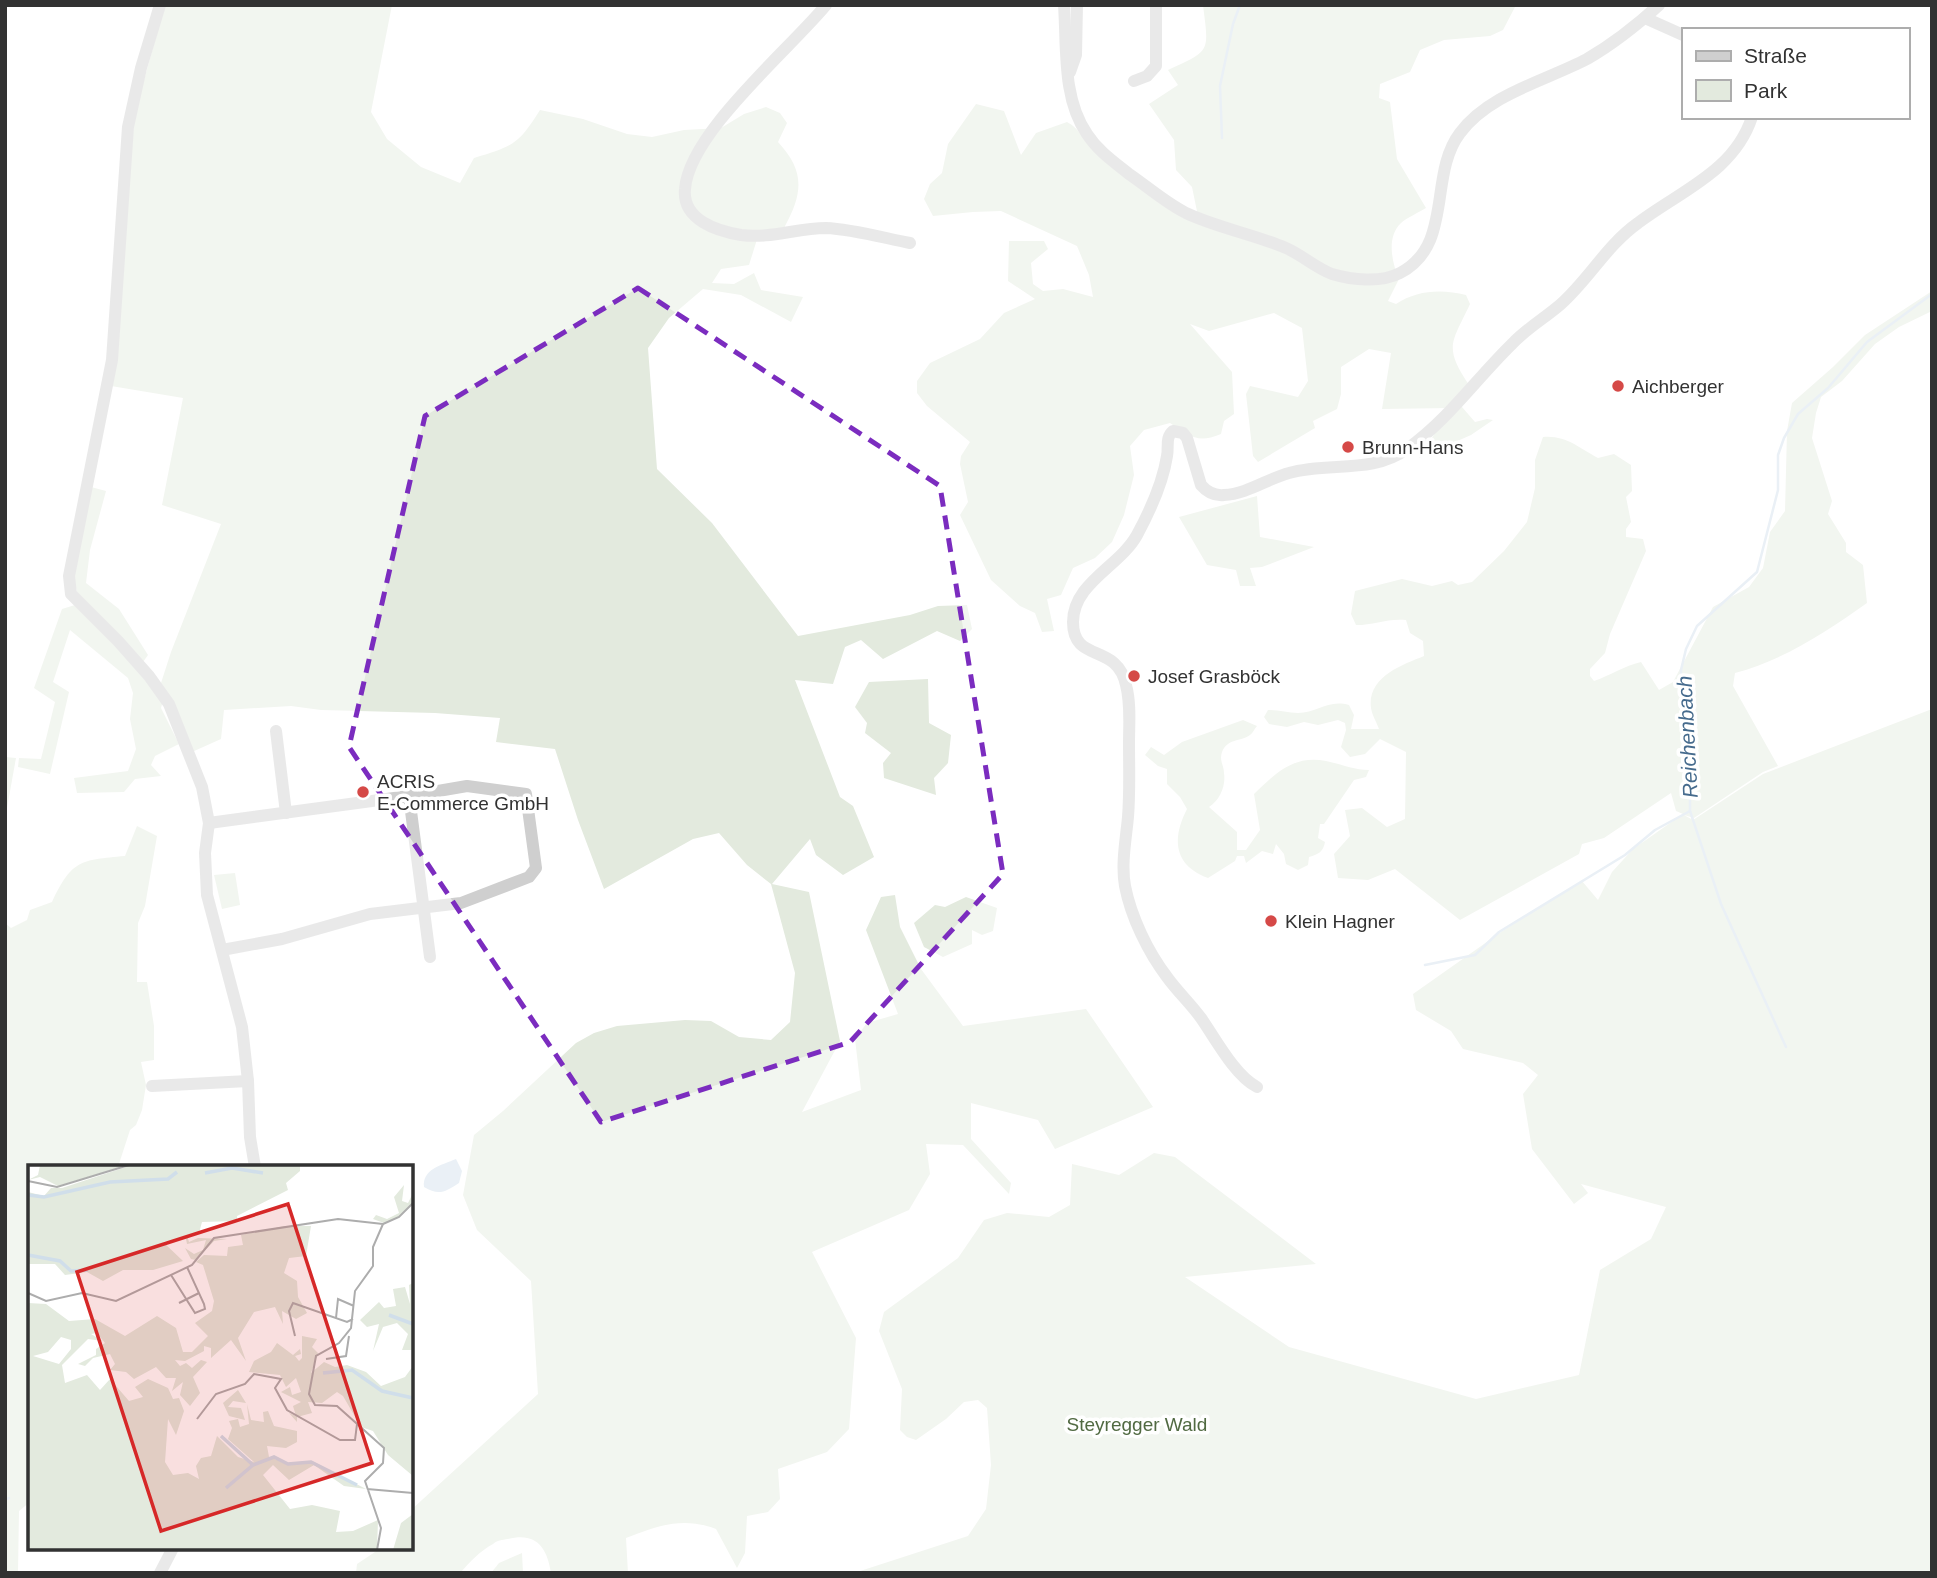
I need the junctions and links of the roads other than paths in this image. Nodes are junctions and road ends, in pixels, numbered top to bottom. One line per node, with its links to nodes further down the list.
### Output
1 (160, 5): 16 (street)
2 (826, 5): 12 (street)
3 (1065, 5): 9 (street)
4 (1077, 5): 9 (street)
5 (1156, 5): 10 (street)
6 (1659, 5): 7 (street)
7 (1645, 18): 8 (street); 9 (street)
8 (1682, 35)
9 (1068, 75)
10 (1134, 81)
11 (1751, 119): 22 (street)
12 (910, 243)
13 (276, 731): 15 (street)
14 (409, 796): 15 (street); 17 (street); 17 (street)
15 (286, 813): 16 (street)
16 (209, 823): 18 (street)
17 (424, 908): 18 (street); 19 (street)
18 (222, 950): 20 (street)
19 (430, 957)
20 (248, 1081): 21 (street); 23 (street)
21 (152, 1086)
22 (1257, 1087)
23 (255, 1165)
24 (172, 1550): 25 (street)
25 (160, 1573)

